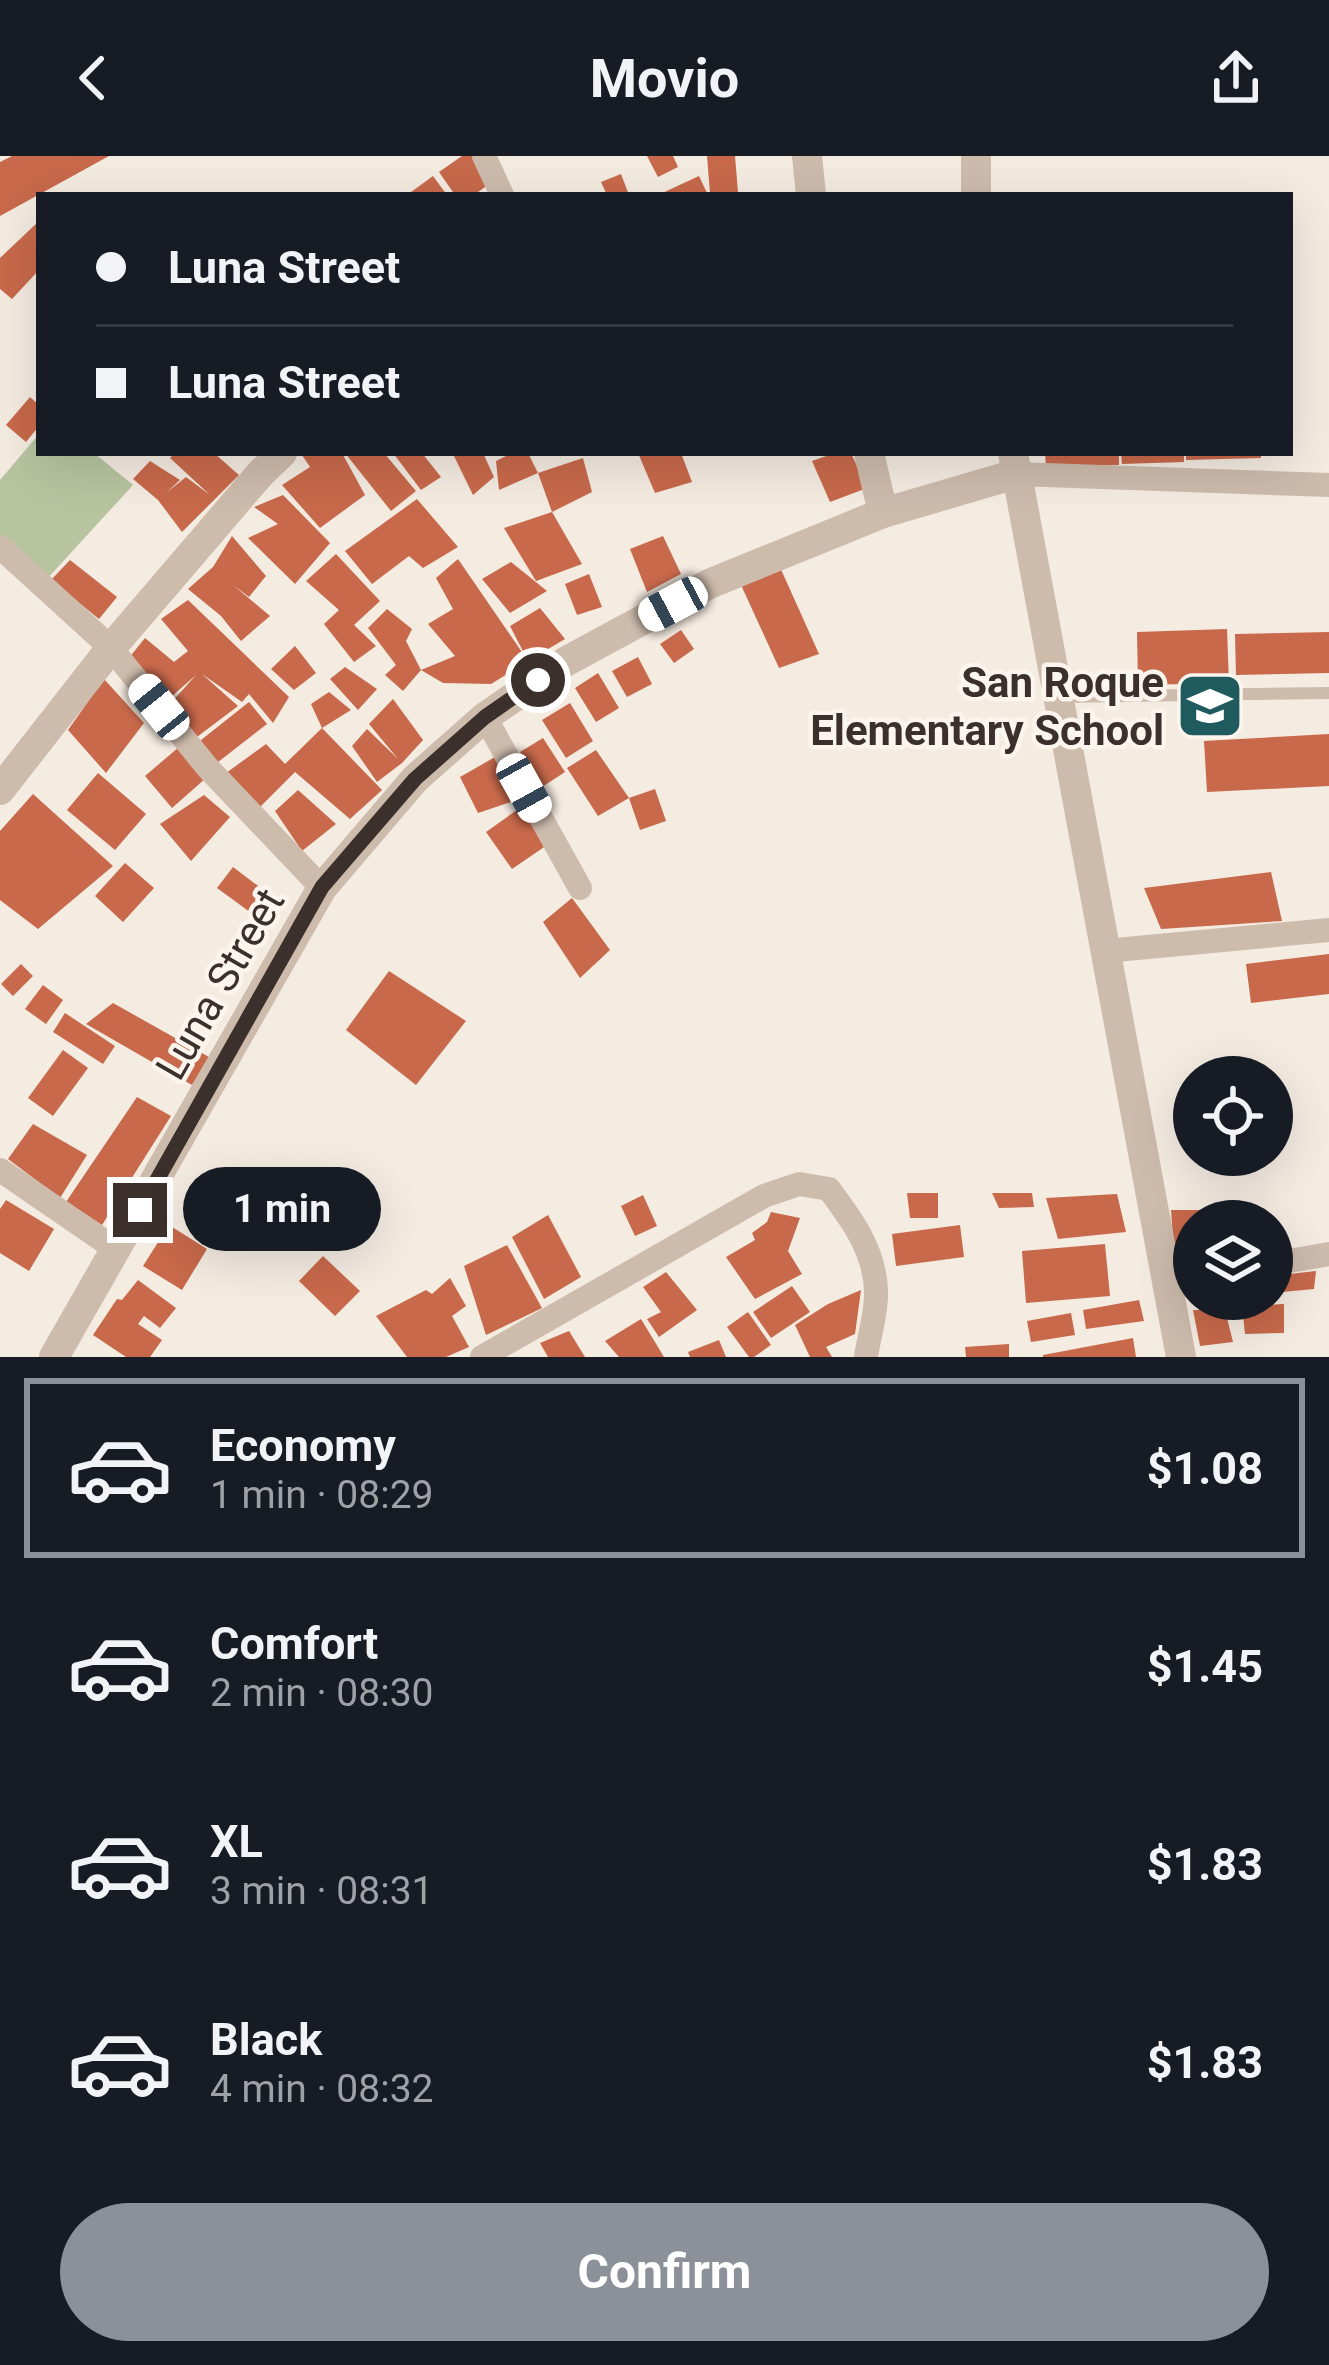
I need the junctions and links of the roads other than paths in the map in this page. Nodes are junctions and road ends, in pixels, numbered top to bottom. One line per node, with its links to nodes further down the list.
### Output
1 (484, 156): 4 (street)
2 (807, 156): 5 (street)
3 (976, 156): 6 (street)
4 (501, 192)
5 (811, 192)
6 (976, 192)
7 (279, 456): 13 (street)
8 (870, 456): 11 (street)
9 (1014, 464): 10 (street, Luna Street); 11 (street, Luna Street); 15 (street)
10 (1329, 485)
11 (883, 513): 16 (street, Luna Street)
12 (0, 547): 13 (street)
13 (111, 649): 17 (street); 18 (street)
14 (1329, 693): 15 (lane)
15 (1058, 697): 21 (street)
16 (485, 717): 18 (street, Luna Street); 19 (street)
17 (0, 790)
18 (322, 887): 24 (street, Luna Street)
19 (580, 887)
20 (1329, 930): 21 (street)
21 (1105, 951): 23 (street)
22 (0, 1170): 24 (street)
23 (1173, 1248)
24 (117, 1250): 29 (street, Luna Street)
25 (1329, 1254): 26 (street)
26 (1293, 1260)
27 (1181, 1320): 31 (street)
28 (861, 1353): 30 (street)
29 (54, 1357)
30 (482, 1357)
31 (1181, 1357)

